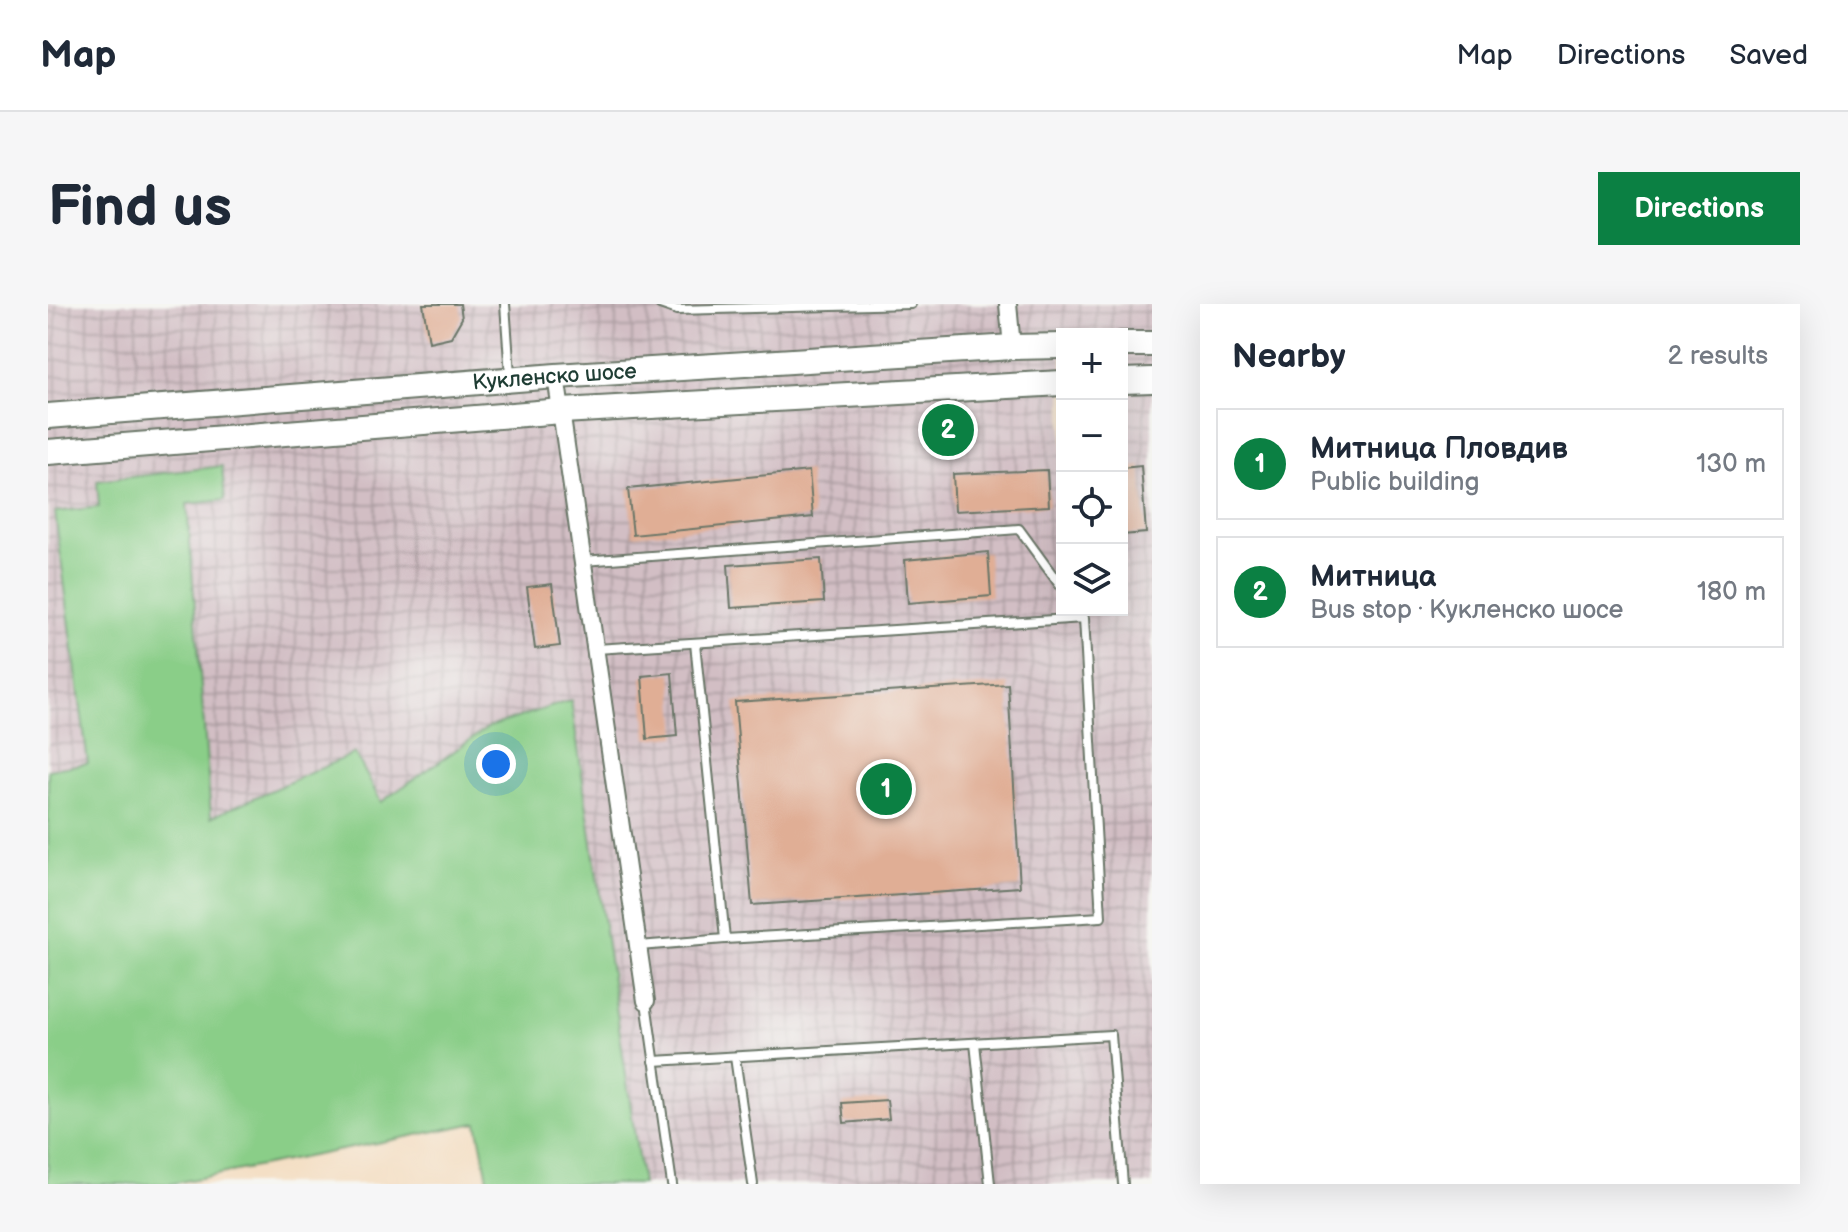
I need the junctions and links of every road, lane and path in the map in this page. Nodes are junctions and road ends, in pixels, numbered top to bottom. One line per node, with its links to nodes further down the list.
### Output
1 (505, 304): 10 (lane)
2 (660, 304): 3 (lane)
3 (911, 304)
4 (1008, 304): 8 (street)
5 (1128, 344): 6 (main road)
6 (1152, 344)
7 (1056, 346): 8 (main road, Кукленско шосе)
8 (1012, 347): 9 (main road, Кукленско шосе)
9 (556, 376): 10 (main road, Кукленско шосе); 14 (street)
10 (510, 380): 15 (main road, Кукленско шосе)
11 (1152, 380): 12 (main road)
12 (1128, 381)
13 (1056, 383): 14 (main road, Кукленско шосе)
14 (562, 411): 16 (main road, Кукленско шосе); 17 (street)
15 (48, 416)
16 (48, 452)
17 (583, 561): 18 (lane); 21 (street)
18 (1056, 580)
19 (1084, 618): 20 (lane); 22 (lane)
20 (695, 643): 21 (lane); 22 (lane)
21 (596, 649): 23 (street)
22 (725, 939): 23 (lane)
23 (638, 946): 24 (street)
24 (646, 1001): 27 (lane)
25 (975, 1043): 26 (lane); 30 (lane); 31 (lane)
26 (735, 1057): 27 (lane); 29 (lane)
27 (654, 1061): 28 (lane)
28 (672, 1184)
29 (753, 1184)
30 (990, 1184)
31 (1123, 1184)

